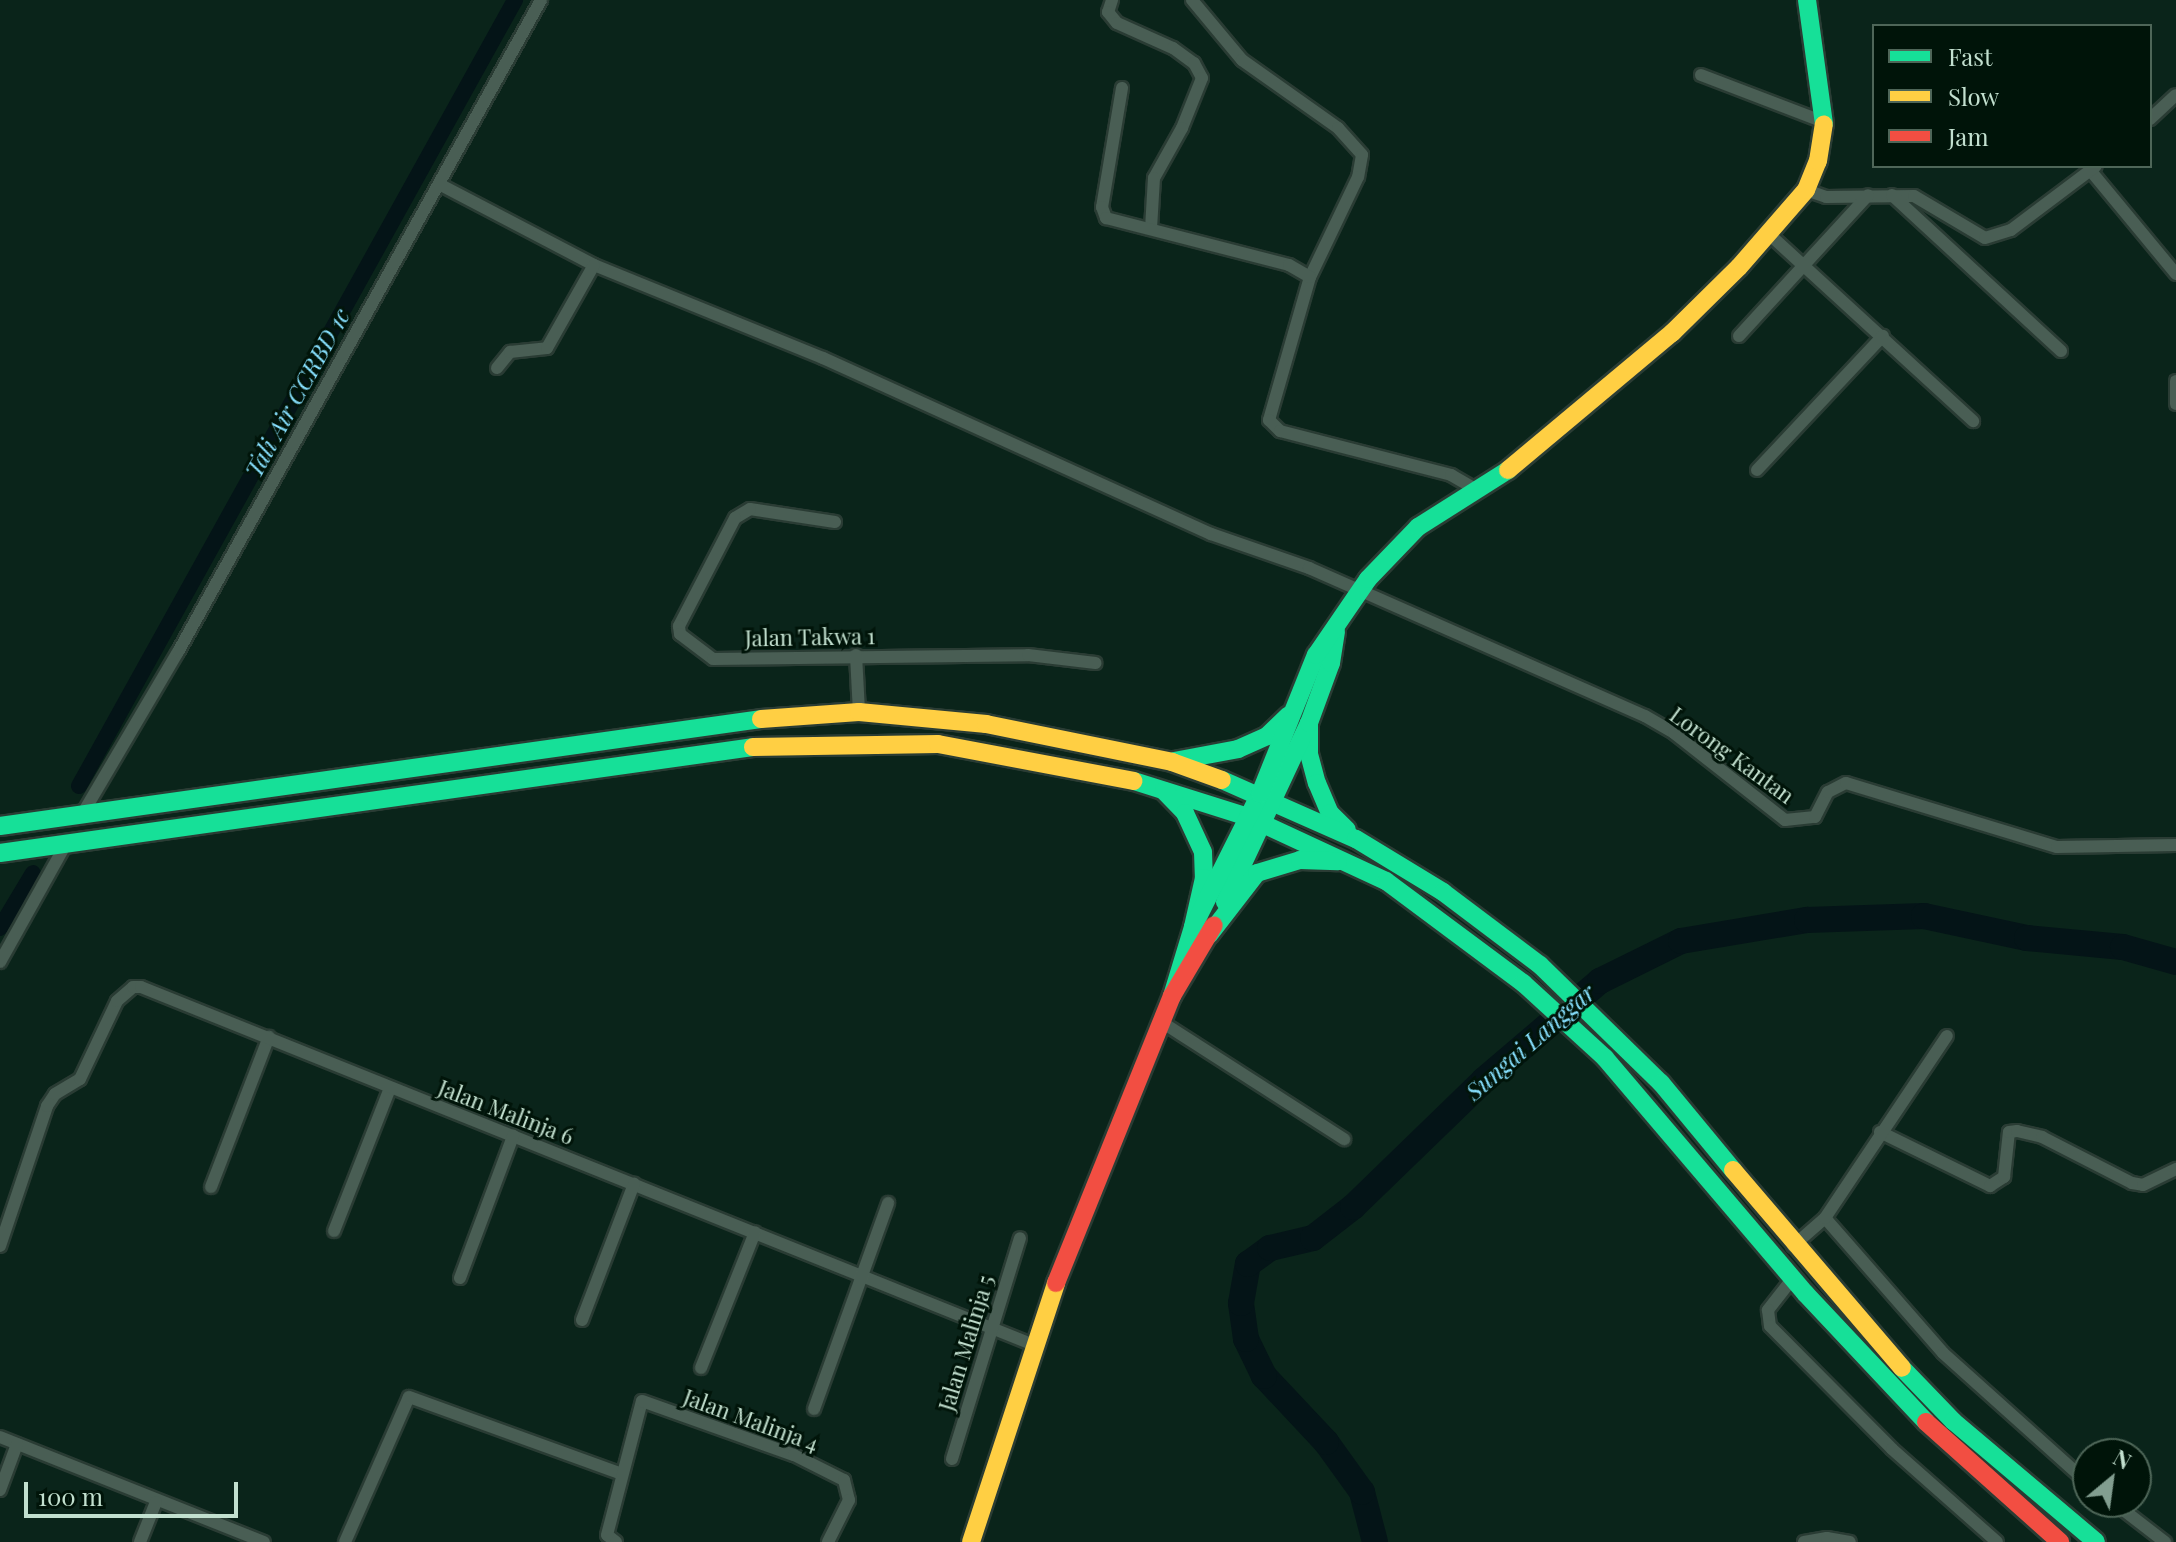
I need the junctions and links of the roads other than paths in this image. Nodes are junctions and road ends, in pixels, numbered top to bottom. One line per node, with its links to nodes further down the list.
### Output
1 (541, 0): 11 (street)
2 (1112, 0): 15 (street)
3 (1192, 0): 20 (street)
4 (1807, 0): 9 (main road)
5 (1701, 75): 9 (street)
6 (1122, 88): 15 (street)
7 (2176, 95): 8 (street)
8 (2152, 117)
9 (1824, 122): 12 (main road)
10 (2093, 168): 14 (street); 19 (street)
11 (439, 184): 18 (street); 41 (street)
12 (1806, 190): 13 (street); 16 (main road)
13 (1868, 195): 14 (street); 17 (street)
14 (1892, 195): 23 (street)
15 (1151, 229): 20 (street)
16 (1769, 234): 17 (street); 29 (main road)
17 (1806, 263): 21 (street); 22 (street)
18 (594, 265): 24 (street); 31 (street)
19 (2176, 274)
20 (1310, 277): 29 (street)
21 (1739, 336)
22 (1883, 336): 27 (street); 28 (street)
23 (2061, 351)
24 (497, 368)
25 (2176, 381): 26 (street)
26 (2176, 404)
27 (1973, 421)
28 (1757, 470)
29 (1479, 491): 31 (main road)
30 (835, 522): 33 (street, Jalan Takwa 1)
31 (1360, 591): 32 (main road); 46 (street, Lorong Kantan)
32 (1336, 624): 36 (main road); 37 (main road)
33 (856, 655): 34 (street, Jalan Takwa 1); 35 (street)
34 (1096, 663)
35 (859, 712): 38 (main road); 41 (main road)
36 (1289, 715): 38 (main road); 40 (main road)
37 (1309, 723): 40 (main road); 44 (main road)
38 (1172, 762): 40 (main road)
39 (1159, 786): 42 (main road); 45 (main road); 49 (main road)
40 (1267, 798): 42 (main road); 44 (main road)
41 (82, 815): 43 (main road)
42 (1256, 820): 48 (main road); 49 (main road)
43 (0, 826)
44 (1356, 839): 67 (main road)
45 (66, 844): 47 (main road); 50 (street)
46 (2176, 845)
47 (0, 853)
48 (1348, 861): 49 (main road); 70 (main road)
49 (1201, 931): 51 (main road)
50 (0, 962)
51 (1160, 1021): 57 (street); 73 (main road)
52 (1947, 1036): 55 (street)
53 (269, 1037): 54 (street, Jalan Malinja 6); 60 (street); 66 (street, Jalan Malinja 6)
54 (390, 1088): 56 (street, Jalan Malinja 6); 63 (street)
55 (1880, 1132): 58 (street); 62 (street)
56 (513, 1136): 59 (street, Jalan Malinja 6); 69 (street)
57 (1344, 1139)
58 (2176, 1169)
59 (634, 1184): 64 (street, Jalan Malinja 6); 71 (street)
60 (211, 1187)
61 (888, 1203): 68 (street)
62 (1825, 1218): 67 (street); 79 (street)
63 (334, 1231)
64 (755, 1232): 68 (street, Jalan Malinja 6); 74 (street)
65 (1020, 1238): 72 (street, Jalan Malinja 5)
66 (0, 1246)
67 (1793, 1246): 94 (main road)
68 (865, 1275): 72 (street, Jalan Malinja 6); 75 (street)
69 (460, 1278)
70 (1793, 1278): 92 (street); 93 (main road)
71 (582, 1320)
72 (992, 1329): 73 (street, Jalan Malinja 6); 78 (street, Jalan Malinja 5)
73 (1034, 1345): 89 (main road)
74 (701, 1368)
75 (814, 1409)
76 (0, 1437): 77 (street)
77 (17, 1444): 81 (street); 82 (street)
78 (952, 1459)
79 (2072, 1469)
80 (622, 1474): 84 (street); 87 (street); 88 (street, Jalan Malinja 4)
81 (0, 1490)
82 (156, 1502): 85 (street); 86 (street)
83 (2134, 1518): 95 (street)
84 (611, 1538)
85 (140, 1542)
86 (264, 1542)
87 (345, 1542)
88 (828, 1542)
89 (971, 1542)
90 (1804, 1542): 91 (street)
91 (1850, 1542)
92 (1997, 1542)
93 (2060, 1542)
94 (2096, 1542)
95 (2165, 1542)

